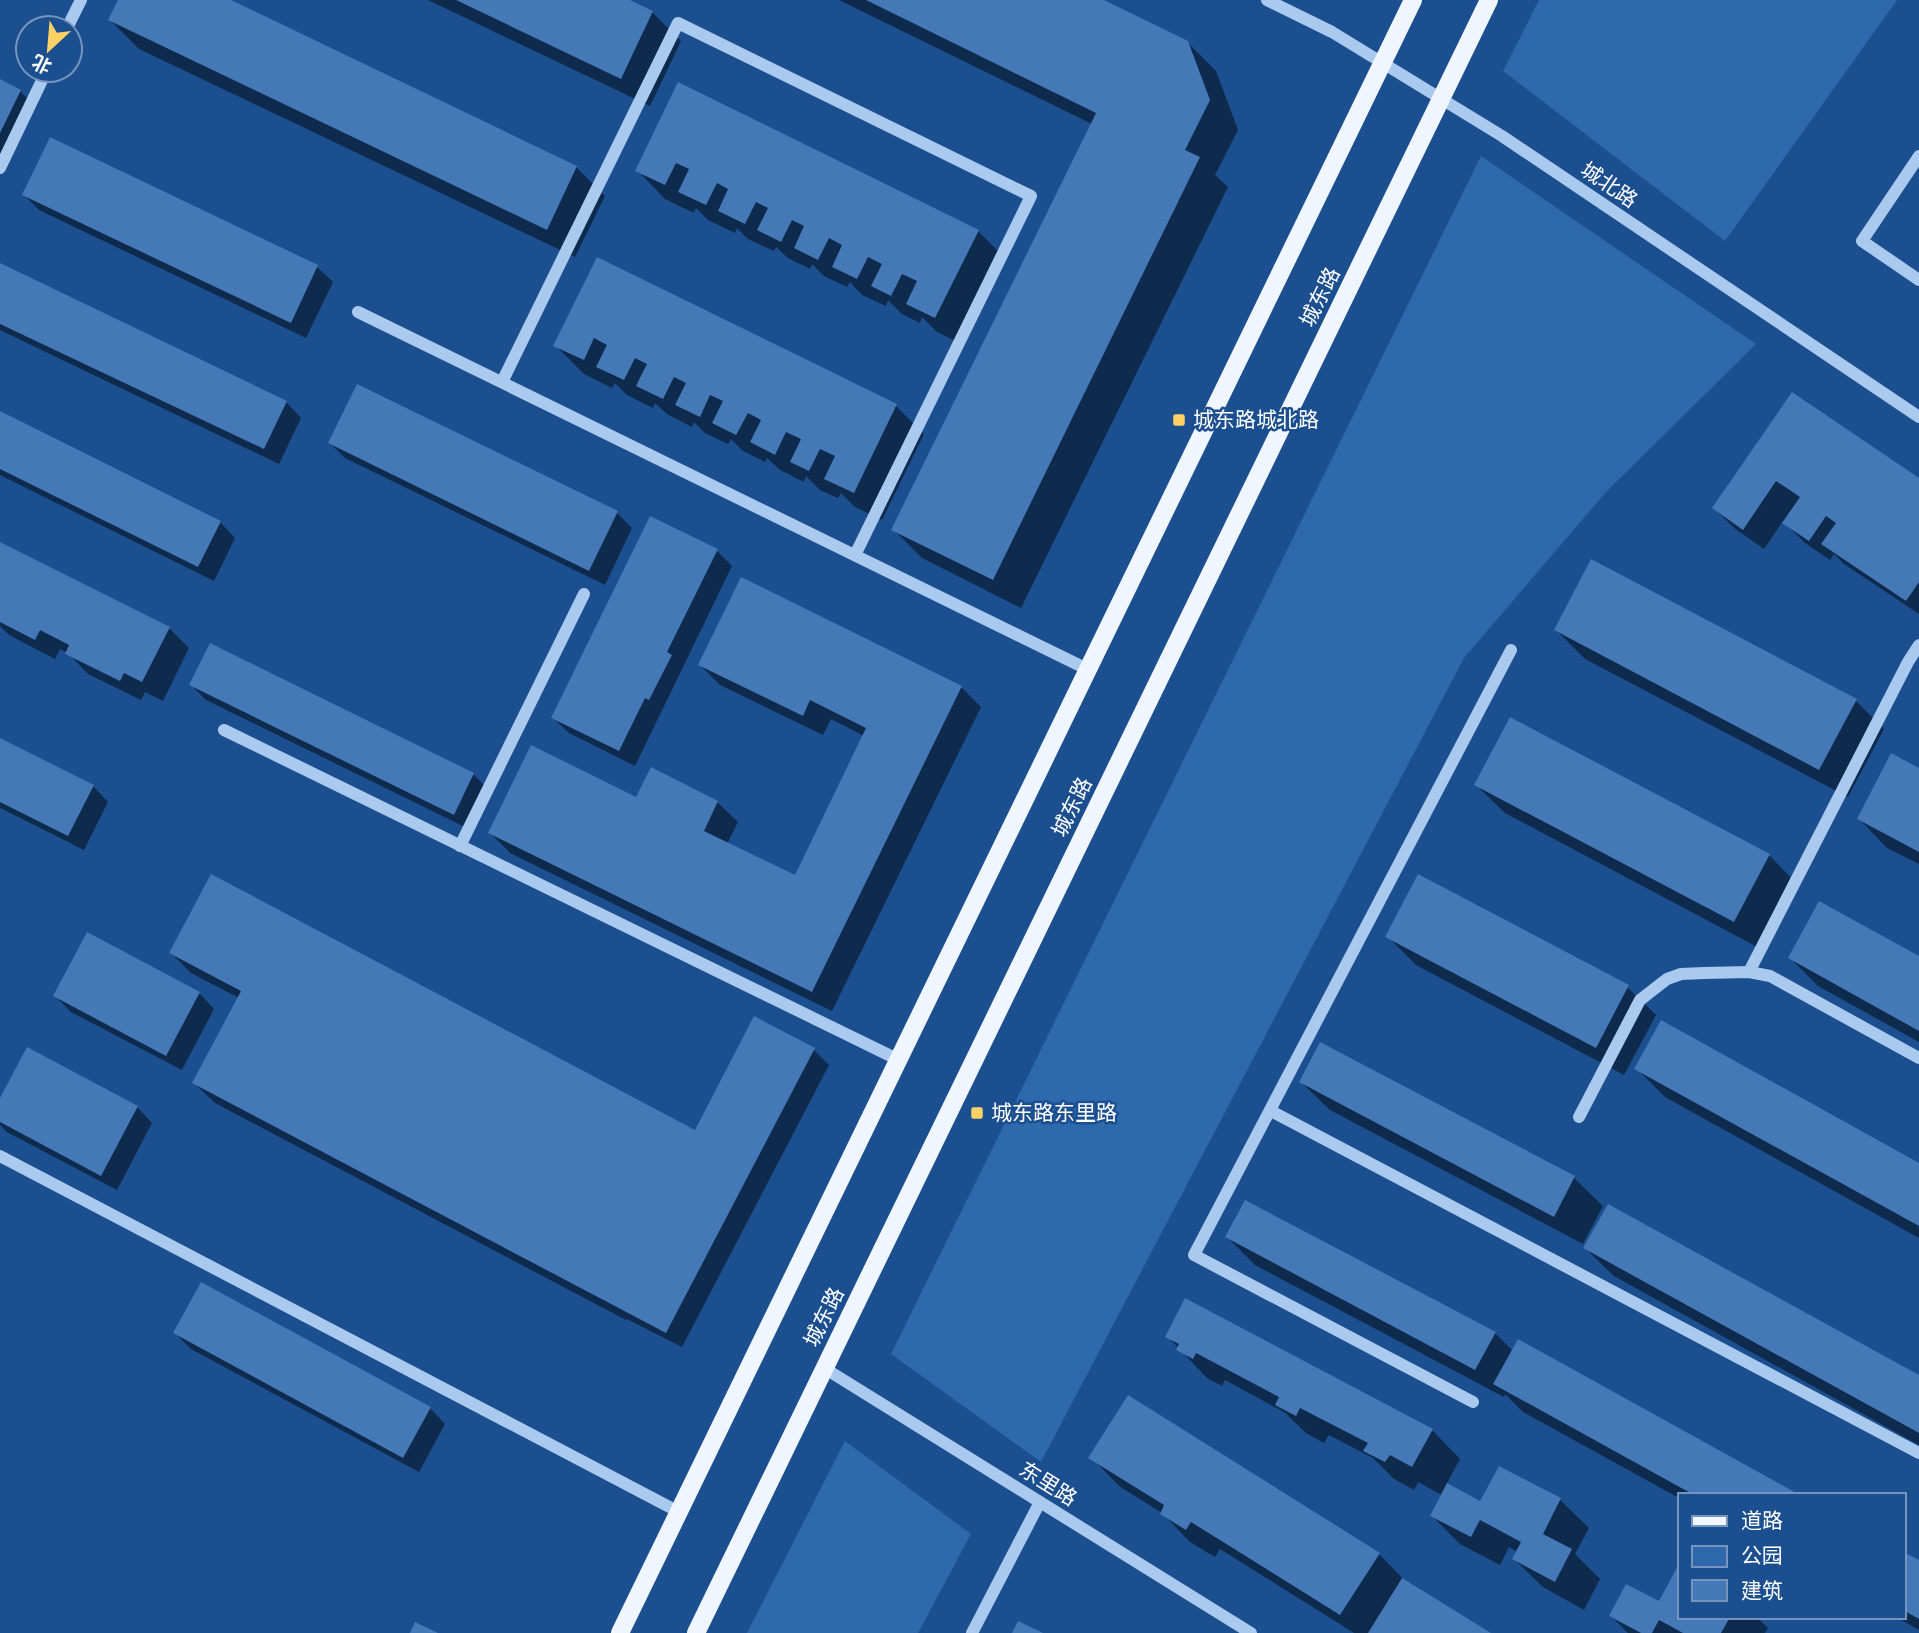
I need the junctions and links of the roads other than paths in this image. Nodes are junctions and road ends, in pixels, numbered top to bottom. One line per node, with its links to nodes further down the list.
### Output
1 (1267, 0): 4 (street, 城北路)
2 (1413, 0): 4 (main road)
3 (1489, 0): 6 (main road, 城东路)
4 (1383, 63): 6 (street, 城北路); 17 (main road)
5 (40, 84): 8 (street)
6 (1441, 99): 12 (street, 城北路); 26 (main road, 城东路)
7 (1919, 156): 9 (street)
8 (0, 168)
9 (1919, 280)
10 (358, 312): 11 (street)
11 (502, 382): 13 (street); 13 (street)
12 (1919, 417)
13 (855, 555): 17 (street)
14 (584, 594): 19 (street)
15 (1919, 645): 20 (street)
16 (1511, 650): 23 (street)
17 (1089, 670): 22 (main road)
18 (224, 730): 19 (street)
19 (460, 846): 22 (street)
20 (1749, 972): 21 (street); 24 (street)
21 (1919, 1058)
22 (899, 1060): 30 (main road)
23 (1271, 1111): 27 (street); 28 (street)
24 (1579, 1117)
25 (0, 1156): 30 (street)
26 (824, 1368): 29 (street, 东里路); 32 (main road, 城东路)
27 (1473, 1402)
28 (1919, 1453)
29 (1040, 1502): 33 (street); 34 (street, 东里路)
30 (680, 1511): 31 (main road)
31 (620, 1633)
32 (696, 1633)
33 (972, 1633)
34 (1251, 1633)

